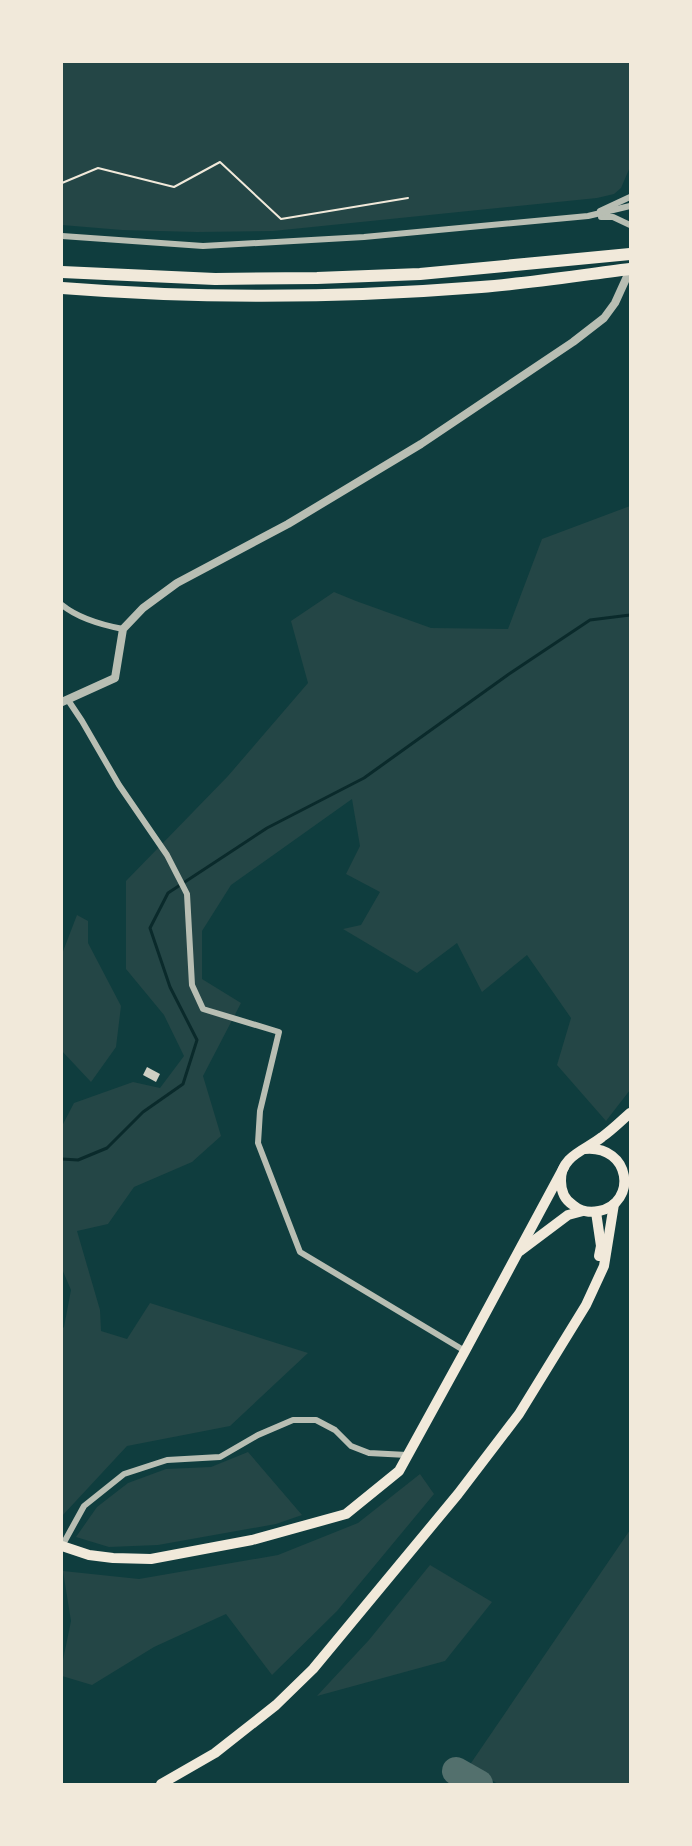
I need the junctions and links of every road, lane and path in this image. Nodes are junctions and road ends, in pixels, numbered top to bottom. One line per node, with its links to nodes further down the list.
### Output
1 (62, 183): 3 (path)
2 (630, 197): 5 (street)
3 (408, 198)
4 (630, 206): 5 (street)
5 (588, 216): 6 (street); 7 (street)
6 (630, 225)
7 (62, 236)
8 (625, 255): 10 (highway)
9 (630, 269): 11 (highway); 13 (street)
10 (62, 273)
11 (62, 288)
12 (62, 605): 13 (street)
13 (123, 629): 14 (street)
14 (65, 701): 25 (street)
15 (630, 1113): 16 (highway)
16 (585, 1149): 18 (highway); 19 (highway)
17 (630, 1162): 19 (highway)
18 (564, 1167): 21 (highway); 23 (highway)
19 (624, 1174): 20 (highway)
20 (614, 1204): 22 (highway); 24 (highway)
21 (583, 1211): 22 (highway); 23 (highway)
22 (596, 1212): 24 (highway)
23 (518, 1253): 25 (highway)
24 (586, 1305): 28 (highway)
25 (465, 1351): 26 (highway)
26 (408, 1455): 27 (highway); 27 (street)
27 (62, 1546)
28 (160, 1785)

